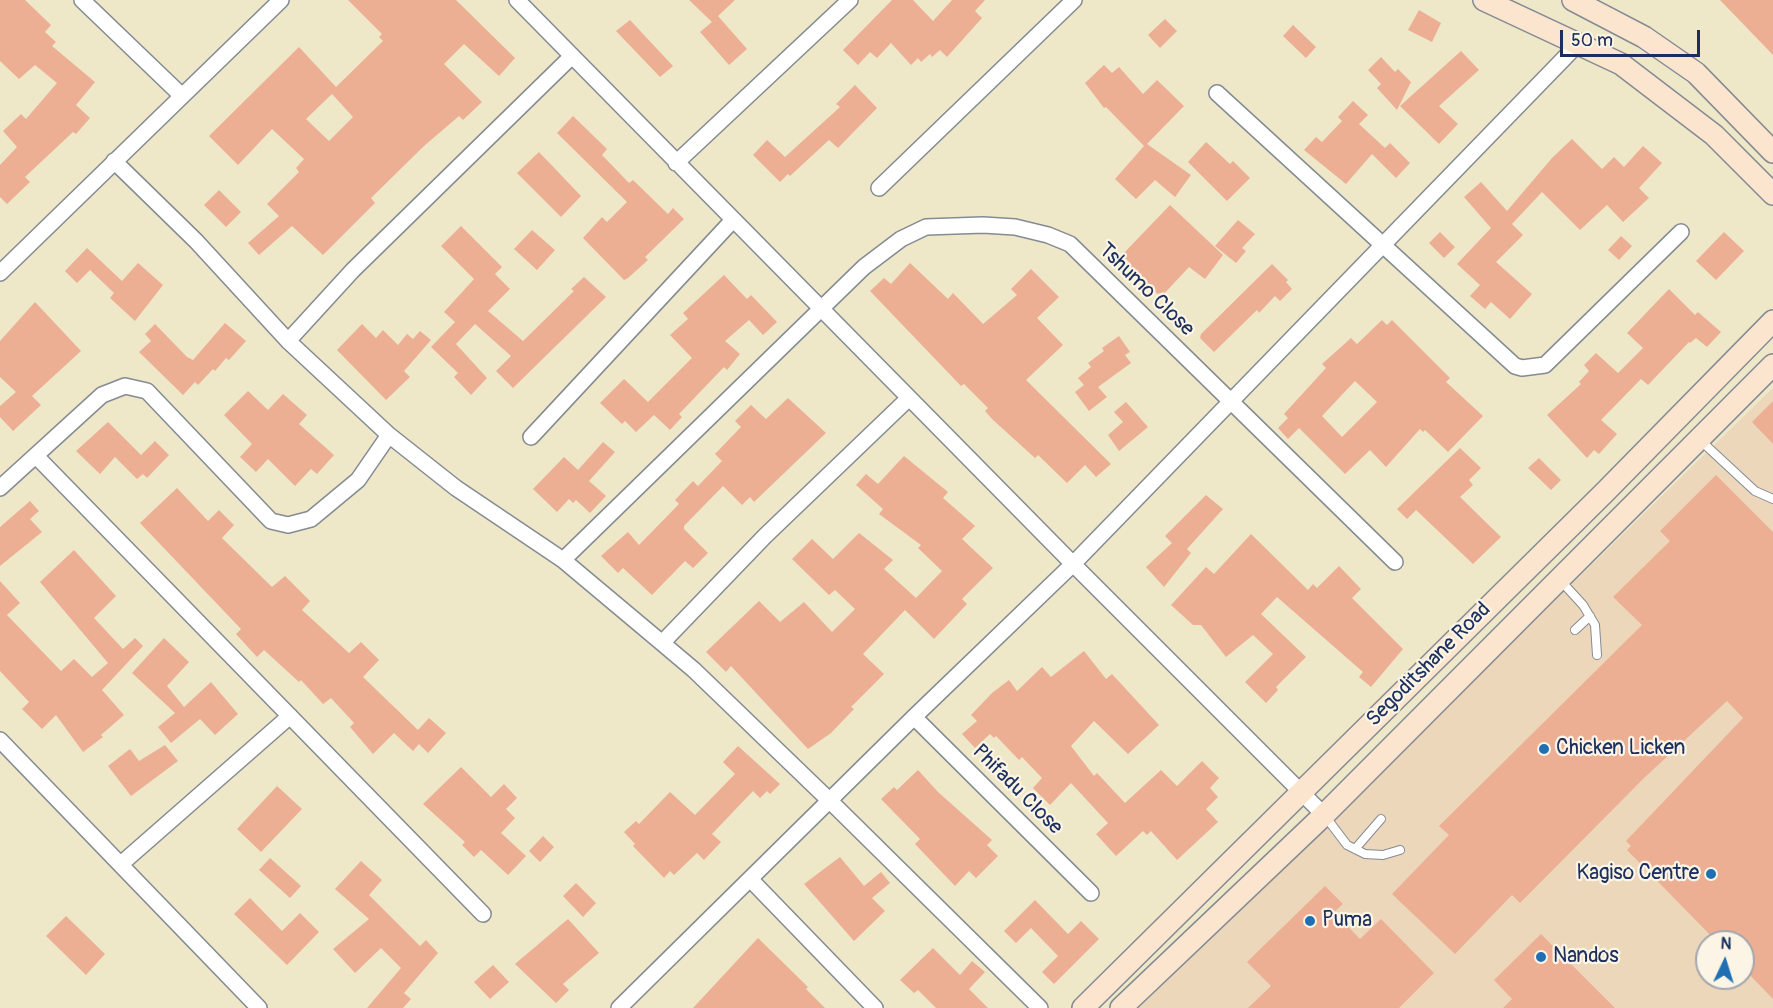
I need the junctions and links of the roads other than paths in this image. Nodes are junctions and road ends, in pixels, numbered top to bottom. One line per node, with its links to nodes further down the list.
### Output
1 (82, 0): 11 (street)
2 (281, 0): 11 (street)
3 (517, 0): 9 (street)
4 (850, 0): 14 (street)
5 (1074, 0): 15 (street)
6 (1484, 0): 8 (main road)
7 (1573, 0): 12 (main road)
8 (1578, 44): 16 (main road); 19 (street)
9 (571, 57): 14 (street); 23 (street)
10 (1217, 93): 19 (street)
11 (181, 95): 13 (street)
12 (1773, 152)
13 (114, 161): 20 (street); 23 (street)
14 (676, 163): 17 (street)
15 (879, 188)
16 (1773, 194)
17 (733, 220): 21 (street); 28 (street)
18 (1681, 232): 19 (street)
19 (1384, 246): 26 (street)
20 (0, 273)
21 (820, 308): 25 (street); 26 (street, Tshumo Close); 33 (street, Tshumo Close)
22 (1773, 321): 44 (main road, Segoditshane Road)
23 (288, 341): 27 (street)
24 (1773, 365): 29 (main road, Segoditshane Road)
25 (909, 398): 35 (street); 39 (street)
26 (1230, 401): 34 (street, Tshumo Close); 35 (street)
27 (389, 435): 30 (street); 33 (street)
28 (531, 437)
29 (1700, 440): 32 (lane); 36 (main road, Segoditshane Road)
30 (36, 456): 31 (street); 41 (street)
31 (0, 488)
32 (1773, 499)
33 (563, 560): 39 (street)
34 (1395, 562)
35 (1072, 564): 42 (street); 44 (street)
36 (1560, 580): 37 (lane); 46 (main road, Segoditshane Road)
37 (1590, 616): 38 (lane); 40 (lane)
38 (1575, 630)
39 (662, 643): 45 (street)
40 (1597, 656)
41 (290, 716): 50 (street); 53 (street)
42 (914, 717): 45 (street); 52 (street, Phifadu Close)
43 (0, 740): 50 (street)
44 (1300, 792): 46 (street); 58 (main road, Segoditshane Road)
45 (830, 801): 51 (street); 57 (street)
46 (1324, 814): 48 (lane); 59 (main road, Segoditshane Road)
47 (1381, 819): 48 (lane)
48 (1355, 849): 49 (lane)
49 (1400, 850)
50 (121, 864): 54 (street)
51 (751, 880): 55 (street); 56 (street)
52 (1091, 893)
53 (483, 914)
54 (254, 1006)
55 (619, 1008)
56 (875, 1008)
57 (1041, 1008)
58 (1083, 1008)
59 (1121, 1008)

